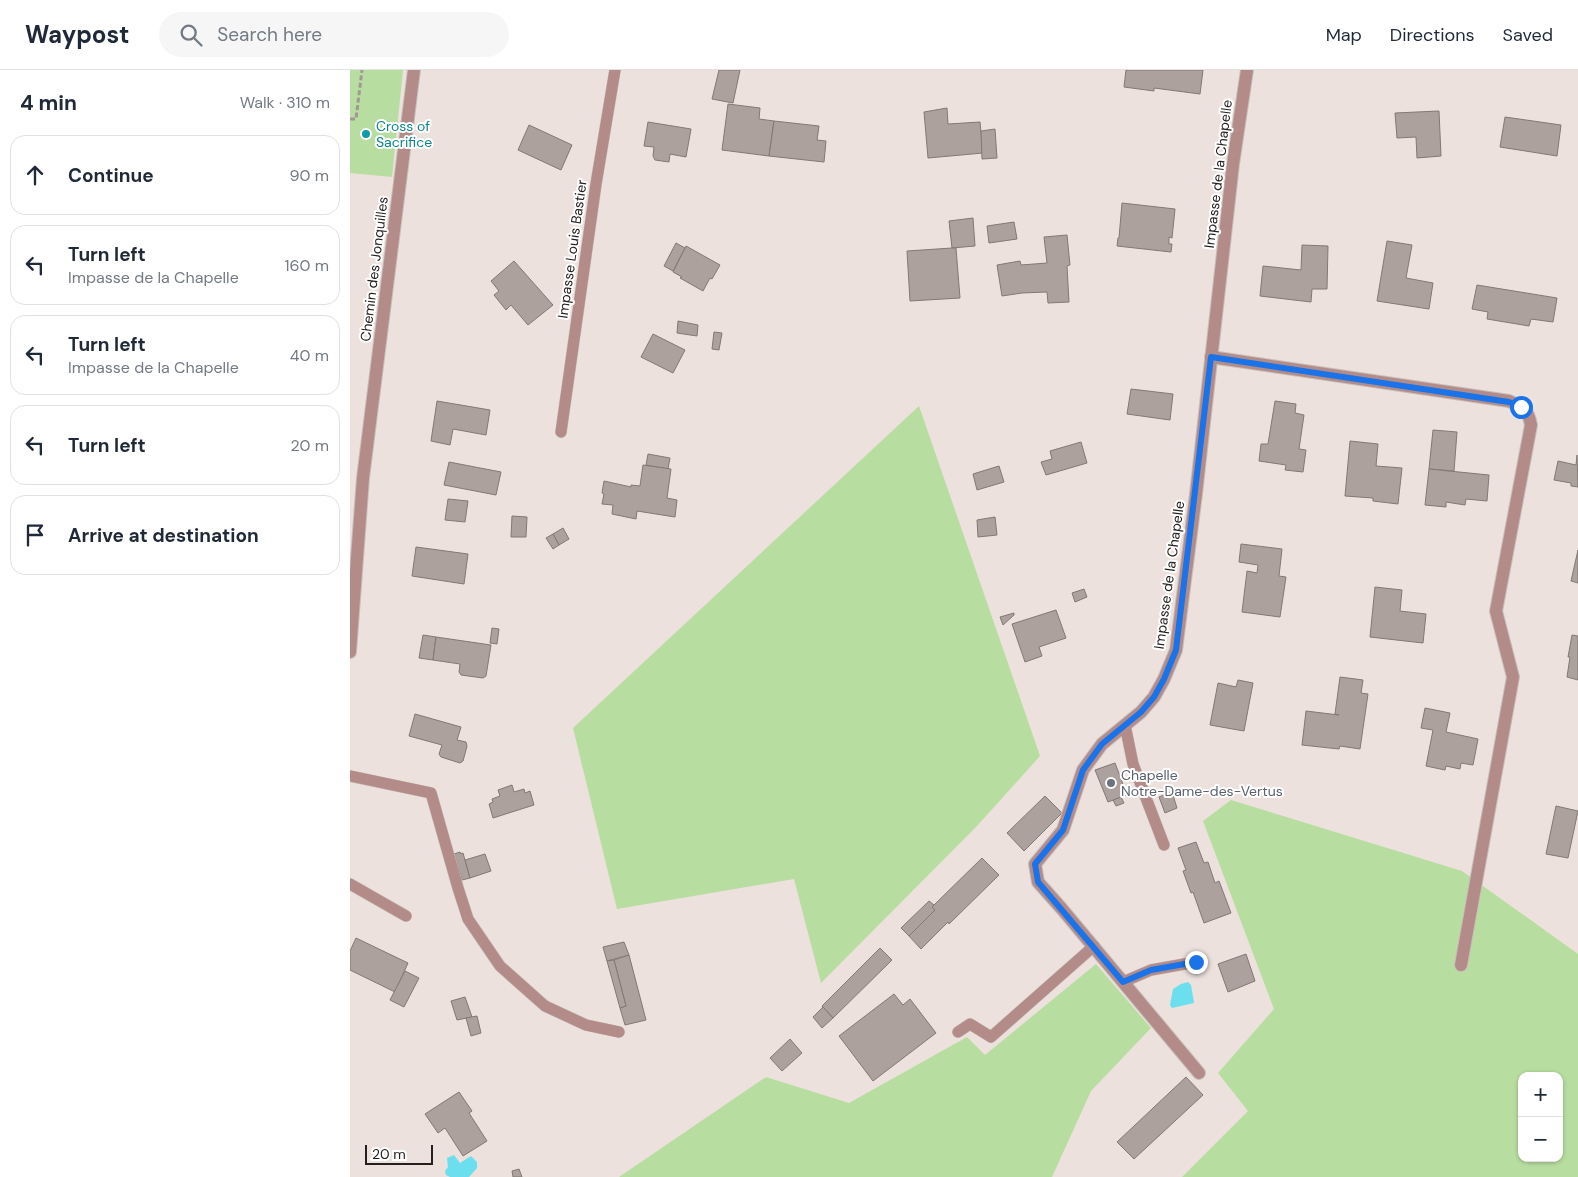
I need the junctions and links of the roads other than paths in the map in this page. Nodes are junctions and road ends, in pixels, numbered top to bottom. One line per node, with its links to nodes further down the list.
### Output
1 (414, 70): 6 (street, Chemin des Jonquilles)
2 (615, 70): 5 (lane, Impasse Louis Bastier)
3 (1247, 70): 4 (street, Impasse de la Chapelle)
4 (1211, 357): 7 (street, Impasse de la Chapelle); 14 (street)
5 (561, 432)
6 (350, 652)
7 (1125, 725): 9 (lane); 12 (street, Impasse de la Chapelle)
8 (350, 776): 16 (lane)
9 (1164, 845)
10 (350, 884): 11 (lane)
11 (406, 916)
12 (1094, 946): 15 (street, Impasse de la Chapelle); 17 (lane)
13 (1196, 962): 15 (lane)
14 (1461, 965)
15 (1123, 982): 18 (street, Impasse de la Chapelle)
16 (619, 1032)
17 (958, 1032)
18 (1199, 1072)

